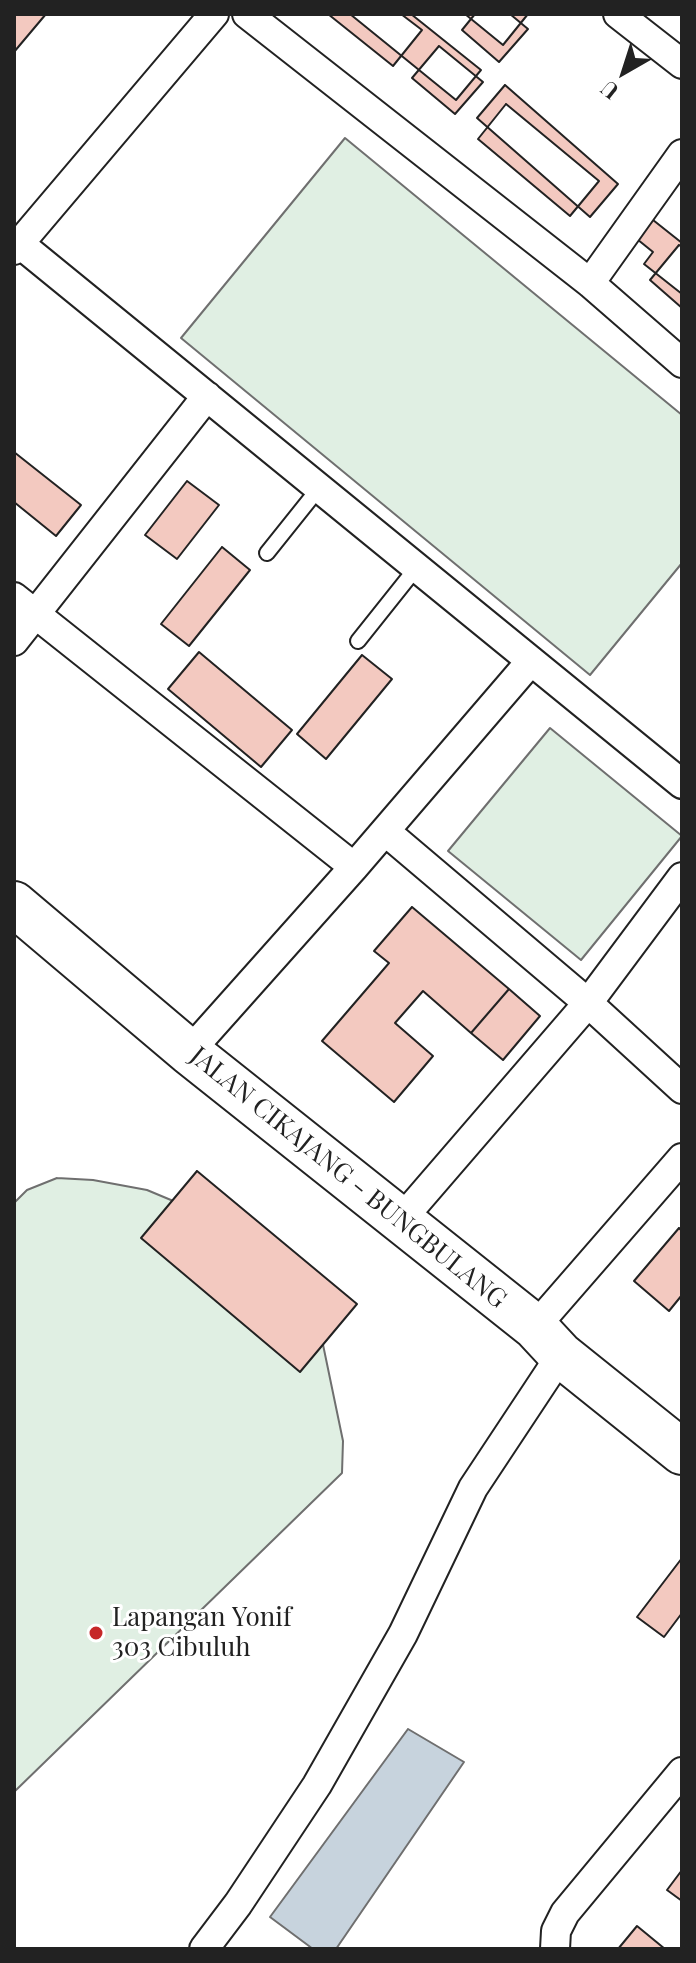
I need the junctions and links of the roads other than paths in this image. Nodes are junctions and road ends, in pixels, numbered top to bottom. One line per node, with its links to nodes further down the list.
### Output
1 (214, 14): 6 (street)
2 (247, 14): 7 (street)
3 (618, 14): 4 (street)
4 (682, 64)
5 (682, 154): 7 (street)
6 (16, 244): 9 (street)
7 (590, 283): 8 (street)
8 (682, 363)
9 (207, 396): 10 (street); 14 (street)
10 (319, 488): 11 (lane); 12 (street)
11 (267, 553)
12 (417, 567): 16 (lane); 17 (street)
13 (14, 597): 14 (street)
14 (37, 614): 15 (street); 20 (street)
15 (14, 641)
16 (358, 641)
17 (531, 661): 18 (street); 19 (street)
18 (682, 784)
19 (385, 831): 20 (street); 23 (street)
20 (354, 867): 24 (street)
21 (682, 877): 23 (street)
22 (14, 904): 24 (main road, JALAN CIKAJANG - BUNGBULANG)
23 (588, 1003): 25 (street); 27 (street)
24 (189, 1052): 27 (main road, JALAN CIKAJANG - BUNGBULANG)
25 (682, 1089)
26 (682, 1158): 28 (street)
27 (400, 1221): 28 (main road, JALAN CIKAJANG - BUNGBULANG)
28 (548, 1341): 29 (main road, JALAN CIKAJANG - BUNGBULANG); 31 (street)
29 (682, 1452)
30 (682, 1772): 32 (street)
31 (204, 1949)
32 (555, 1949)

